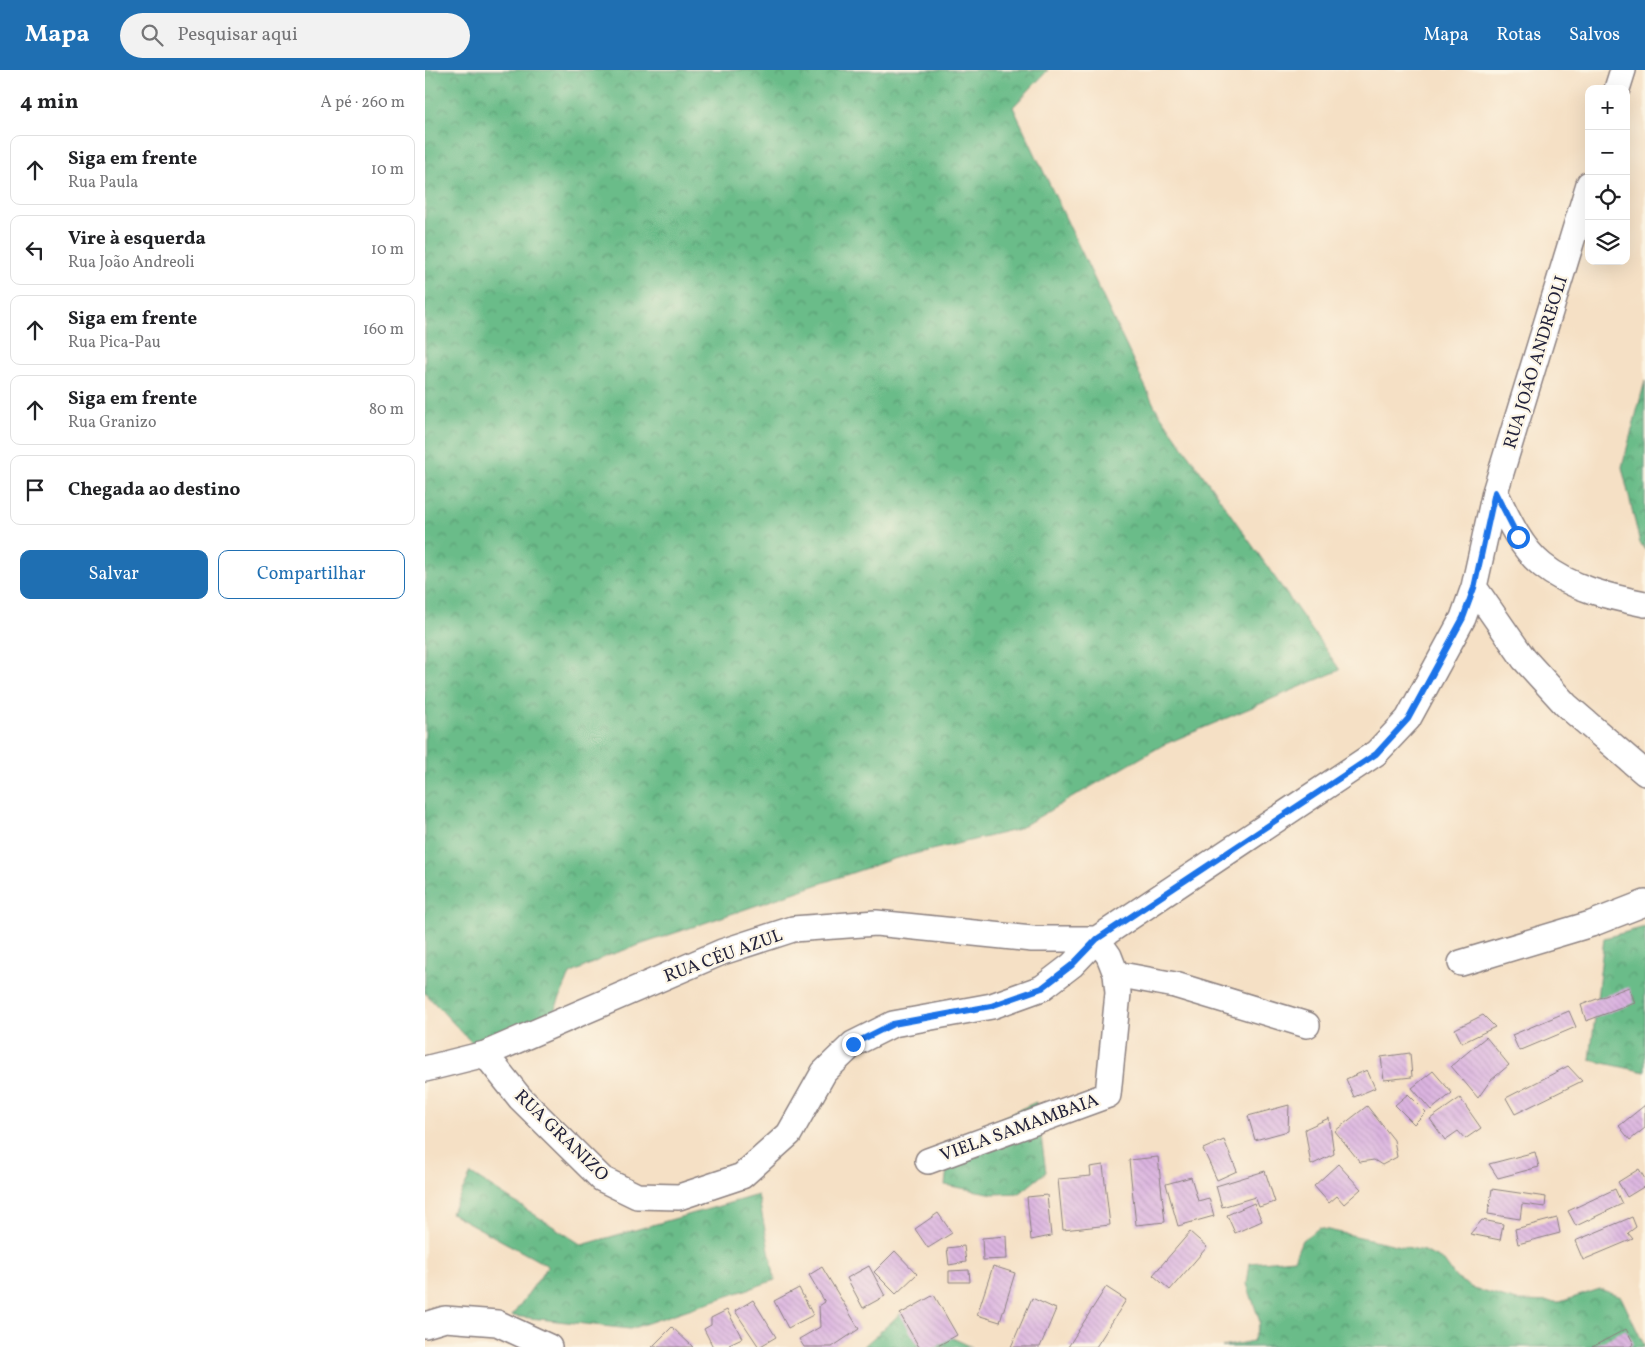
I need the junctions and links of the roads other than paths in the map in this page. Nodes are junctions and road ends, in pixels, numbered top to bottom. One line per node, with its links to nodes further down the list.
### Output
1 (1623, 70): 2 (street)
2 (1618, 85)
3 (1585, 197): 4 (street, RUA JOÃO ANDREOLI)
4 (1495, 492): 5 (street, RUA JOÃO ANDREOLI); 6 (street)
5 (1474, 588): 7 (street); 9 (street, RUA GRANIZO)
6 (1645, 604)
7 (1645, 773)
8 (1645, 903): 10 (street)
9 (1097, 939): 11 (street, VIELA SAMAMBAIA); 13 (street, RUA CÉU AZUL); 13 (street, RUA GRANIZO)
10 (1461, 963)
11 (1116, 974): 12 (street); 15 (street, VIELA SAMAMBAIA)
12 (1307, 1024)
13 (485, 1054): 14 (street, RUA CÉU AZUL)
14 (425, 1068)
15 (928, 1161)
16 (425, 1324): 17 (street)
17 (549, 1347)

